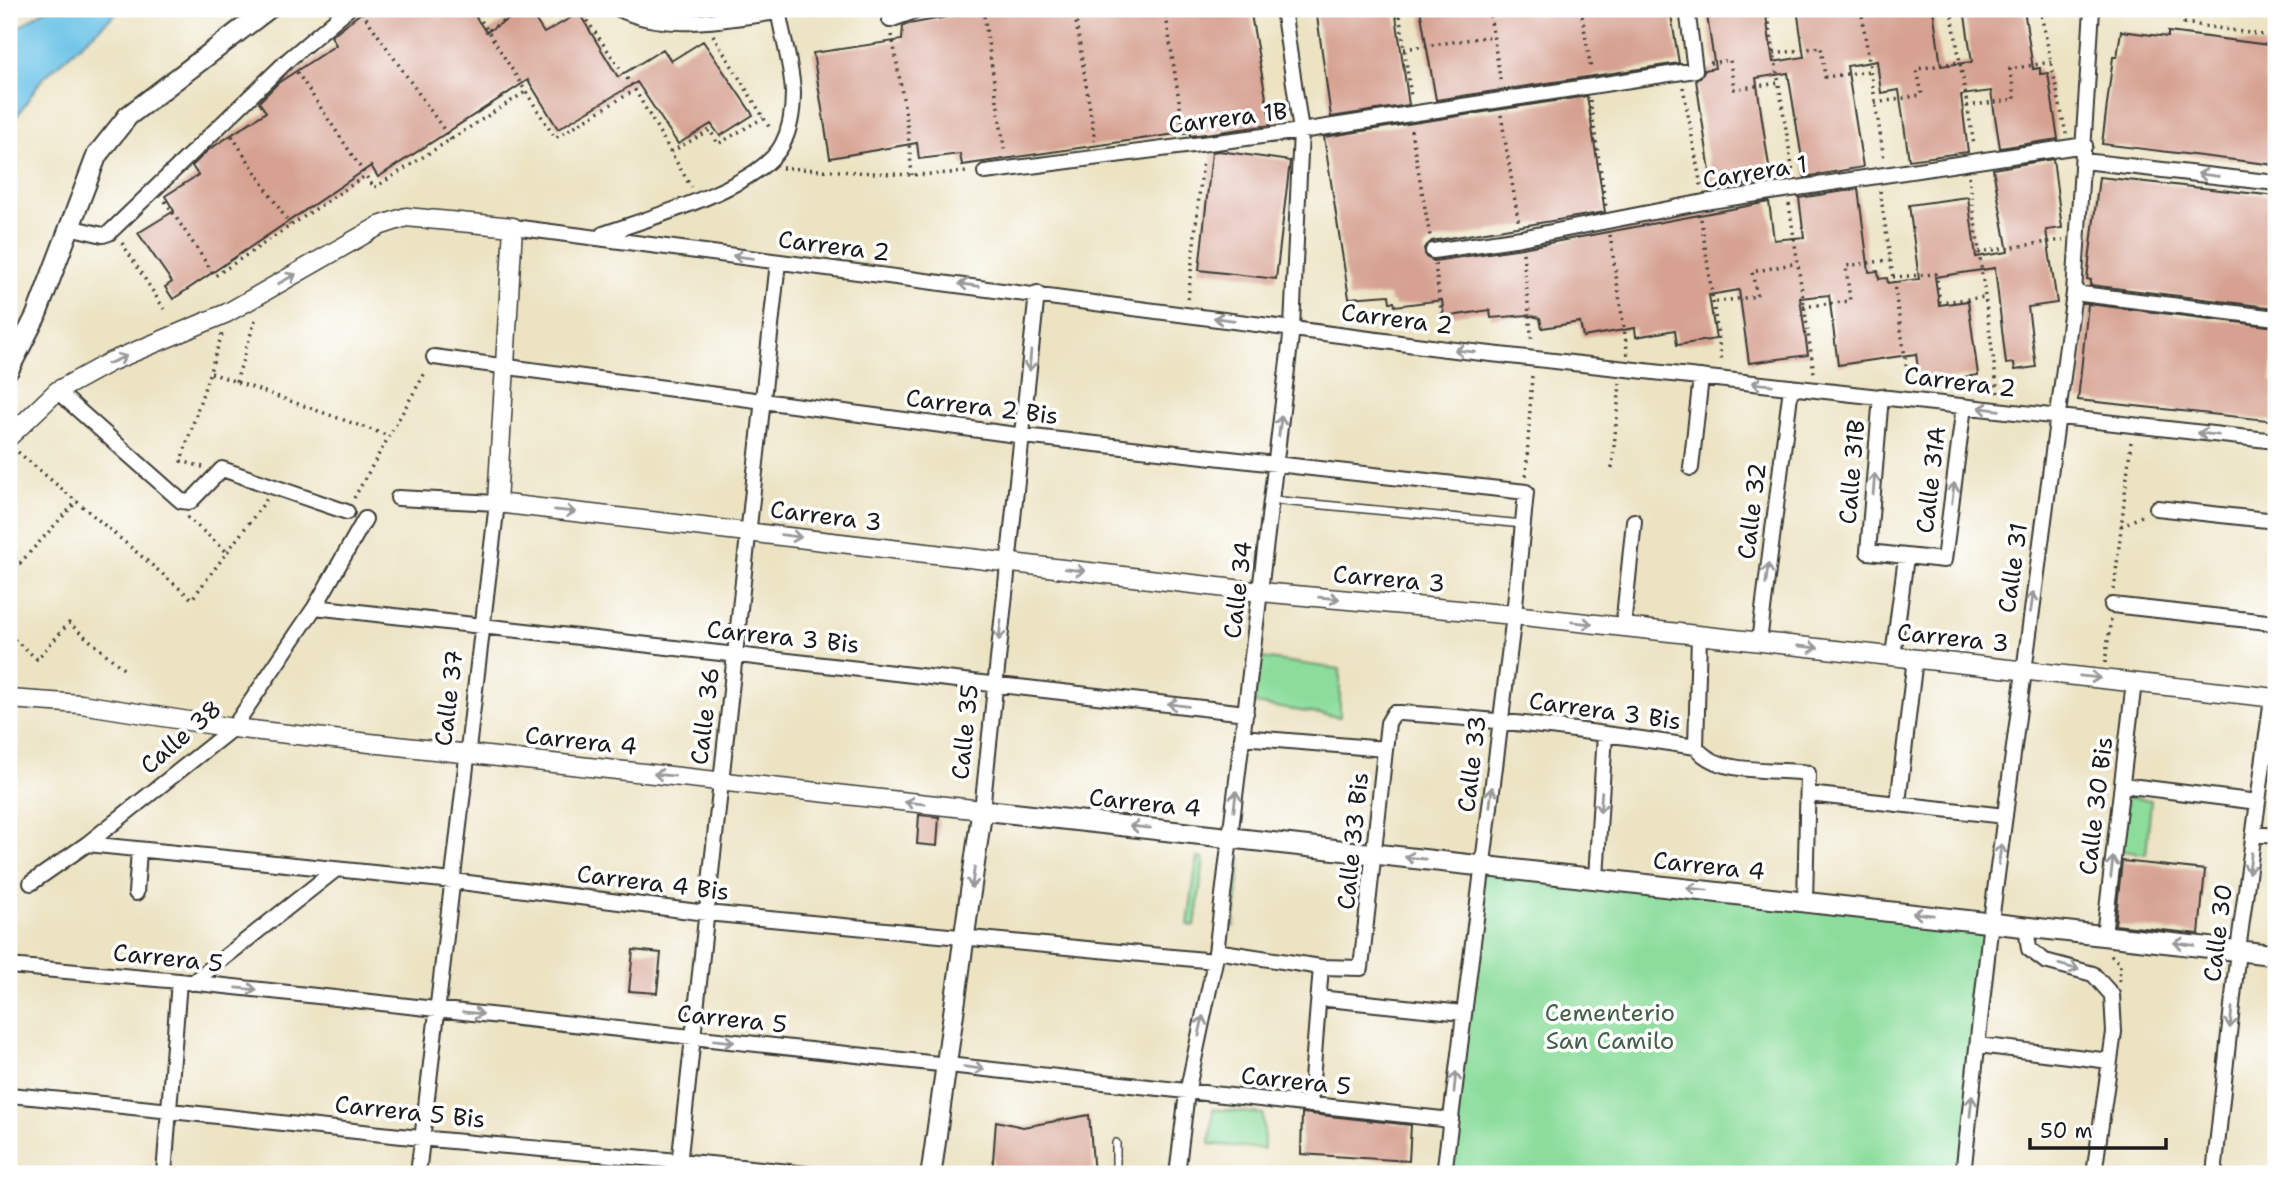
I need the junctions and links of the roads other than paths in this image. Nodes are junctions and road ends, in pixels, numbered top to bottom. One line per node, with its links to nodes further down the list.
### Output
1 (268, 9): 15 (main road)
2 (348, 9): 15 (street)
3 (619, 9): 8 (street)
4 (921, 9): 9 (street)
5 (1283, 9): 10 (street, Calle 34)
6 (1687, 9): 10 (street, Carrera 1B)
7 (2092, 9): 11 (street, Calle 31)
8 (778, 10): 17 (street)
9 (890, 20)
10 (1301, 131): 13 (street, Carrera 1B); 23 (street, Calle 34)
11 (2085, 145): 12 (street, Calle 31); 18 (street, Carrera 1)
12 (2084, 161): 14 (street, one-way to 12); 21 (street, Calle 31)
13 (985, 172)
14 (2276, 183)
15 (69, 227): 25 (main road)
16 (513, 227): 17 (street, Carrera 2); 26 (street, Calle 37); 29 (street, one-way to 16)
17 (598, 236): 19 (street, Carrera 2, one-way to 17)
18 (1433, 251)
19 (778, 262): 20 (street, Carrera 2, one-way to 19); 31 (street, Calle 36)
20 (1037, 293): 23 (street, Carrera 2, one-way to 20); 34 (street, Calle 35, one-way to 34)
21 (2074, 293): 22 (street); 33 (street, Calle 31)
22 (2276, 318)
23 (1292, 328): 27 (street, Carrera 2, one-way to 23); 37 (street, Calle 34, one-way to 23)
24 (434, 357): 26 (street, Carrera 2 Bis)
25 (10, 364)
26 (503, 364): 31 (street, Carrera 2 Bis); 42 (street, Calle 37)
27 (1702, 377): 28 (street, Carrera 2, one-way to 27); 38 (street)
28 (1791, 387): 30 (street, Carrera 2); 60 (street, Calle 32, one-way to 28)
29 (57, 391): 35 (street); 44 (street)
30 (1881, 396): 32 (street, Carrera 2); 50 (street, Calle 31B, one-way to 30)
31 (763, 403): 34 (street, Carrera 2 Bis); 49 (street, Calle 36)
32 (1964, 406): 33 (street, Carrera 2, one-way to 32); 50 (street, Calle 31A, one-way to 32)
33 (2056, 416): 36 (street, Carrera 2, one-way to 33); 64 (street, Calle 31, one-way to 33)
34 (1024, 436): 37 (street, Carrera 2 Bis); 51 (street, Calle 35)
35 (9, 438)
36 (2276, 441)
37 (1276, 464): 39 (street, Carrera 2 Bis); 41 (street, Calle 34)
38 (1692, 468)
39 (1525, 492): 48 (street, Calle 33)
40 (398, 498): 42 (street)
41 (1271, 500): 48 (lane); 52 (street, Calle 34)
42 (497, 503): 49 (street, Carrera 3, one-way to 49); 57 (street, Calle 37)
43 (2157, 508): 47 (street)
44 (347, 512)
45 (365, 519): 54 (street, Calle 38)
46 (1634, 521): 58 (street)
47 (2276, 521)
48 (1523, 524): 55 (street, Calle 33)
49 (750, 531): 51 (street, Carrera 3, one-way to 51); 61 (street, Calle 36)
50 (1906, 557): 62 (street)
51 (1007, 562): 52 (street, Carrera 3, one-way to 52); 66 (street, Calle 35, one-way to 66)
52 (1261, 592): 55 (street, Carrera 3, one-way to 55); 69 (street, Calle 34)
53 (2112, 604): 56 (street)
54 (315, 607): 57 (street, Carrera 3 Bis); 72 (street, Calle 38)
55 (1514, 615): 58 (street, Carrera 3, one-way to 58); 71 (street, Calle 33)
56 (2276, 623)
57 (483, 626): 61 (street, Carrera 3 Bis); 77 (street, Calle 37)
58 (1623, 628): 59 (street, Carrera 3)
59 (1699, 635): 60 (street, Carrera 3); 75 (street)
60 (1759, 642): 62 (street, Carrera 3, one-way to 62)
61 (735, 655): 66 (street, Carrera 3 Bis); 78 (street, Calle 36)
62 (1893, 656): 63 (street, Carrera 3)
63 (1915, 658): 64 (street, Carrera 3); 82 (street)
64 (2023, 670): 65 (street, Carrera 3, one-way to 65); 84 (street, Calle 31)
65 (2134, 682): 67 (street, Carrera 3); 79 (street, Calle 30 Bis)
66 (995, 684): 69 (street, Carrera 3 Bis, one-way to 66); 83 (street, Calle 35)
67 (2274, 698): 81 (street, Calle 30)
68 (9, 699): 72 (street, Carrera 4)
69 (1246, 713): 74 (street, Calle 34)
70 (1391, 716): 71 (street, Carrera 3 Bis); 76 (street, Calle 33 Bis)
71 (1500, 719): 73 (street, Carrera 3 Bis); 91 (street, Calle 33, one-way to 71)
72 (233, 728): 77 (street, Carrera 4); 88 (street, Calle 38)
73 (1605, 734): 75 (street, Carrera 3 Bis); 93 (street, one-way to 93)
74 (1242, 737): 76 (street); 87 (street, Calle 34, one-way to 74)
75 (1696, 747): 80 (street, Carrera 3 Bis)
76 (1385, 749): 90 (street, Calle 33 Bis)
77 (467, 754): 78 (street, Carrera 4, one-way to 77); 94 (street, Calle 37)
78 (721, 781): 83 (street, Carrera 4, one-way to 78); 98 (street, Calle 36)
79 (2122, 785): 81 (street); 101 (street, Calle 30 Bis, one-way to 79)
80 (1808, 794): 82 (street); 97 (street)
81 (2258, 802): 85 (street, Calle 30)
82 (1898, 803): 84 (street)
83 (982, 810): 87 (main road, Carrera 4, one-way to 83); 102 (main road, Calle 35, one-way to 102)
84 (2005, 816): 99 (street, Calle 31, one-way to 84)
85 (2254, 834): 86 (street); 103 (street, Calle 30, one-way to 103)
86 (2276, 836)
87 (1230, 837): 90 (main road, Carrera 4); 105 (street, Calle 34)
88 (87, 844): 89 (street, Carrera 4 Bis); 95 (street, Calle 38)
89 (139, 850): 92 (street, Carrera 4 Bis); 96 (street)
90 (1375, 853): 91 (main road, Carrera 4, one-way to 90); 107 (street, Calle 33 Bis)
91 (1483, 865): 93 (main road, Carrera 4); 111 (street, Calle 33)
92 (334, 871): 94 (street, Carrera 4 Bis); 108 (street)
93 (1596, 878): 97 (main road, Carrera 4, one-way to 93)
94 (453, 881): 98 (street, Carrera 4 Bis); 110 (street, Calle 37)
95 (32, 883)
96 (136, 893)
97 (1805, 901): 99 (main road, Carrera 4, one-way to 97)
98 (706, 913): 102 (street, Carrera 4 Bis); 112 (street, Calle 36)
99 (1991, 921): 100 (main road, Carrera 4); 113 (street, Calle 31)
100 (2026, 926): 101 (main road, Carrera 4); 114 (street, one-way to 114)
101 (2104, 935): 103 (main road, Carrera 4, one-way to 101)
102 (964, 938): 105 (street, Carrera 4 Bis); 115 (main road, Calle 35)
103 (2238, 950): 104 (main road, Carrera 4); 134 (street, Calle 30, one-way to 134)
104 (2276, 955)
105 (1215, 956): 107 (street); 116 (street, Calle 34, one-way to 105)
106 (9, 965): 108 (street, Carrera 5)
107 (1321, 967): 109 (street)
108 (186, 982): 110 (street, Carrera 5, one-way to 110); 119 (street)
109 (1318, 998): 111 (street); 118 (street)
110 (437, 1009): 112 (street, Carrera 5, one-way to 112); 121 (street, Calle 37)
111 (1463, 1013): 120 (street, Calle 33, one-way to 111)
112 (691, 1038): 115 (street, Carrera 5, one-way to 115); 123 (street, Calle 36)
113 (1978, 1045): 114 (street); 132 (street, Calle 31, one-way to 113)
114 (2110, 1061): 133 (street)
115 (945, 1065): 116 (street, Carrera 5, one-way to 116); 128 (main road, Calle 35)
116 (1187, 1093): 118 (street, Carrera 5); 130 (street, Calle 34)
117 (9, 1095): 119 (street, Carrera 5 Bis)
118 (1310, 1105): 120 (street, Carrera 5)
119 (167, 1108): 121 (street, Carrera 5 Bis); 124 (street)
120 (1451, 1120): 131 (street, Calle 33)
121 (422, 1138): 123 (street, Carrera 5 Bis); 125 (street, Calle 37)
122 (1116, 1143): 129 (lane)
123 (680, 1159): 126 (street, Calle 36); 127 (street, Carrera 5 Bis)
124 (164, 1174)
125 (418, 1174)
126 (678, 1174)
127 (807, 1174)
128 (931, 1174)
129 (1116, 1174)
130 (1177, 1174)
131 (1444, 1174)
132 (1964, 1174)
133 (2094, 1174)
134 (2214, 1174)

